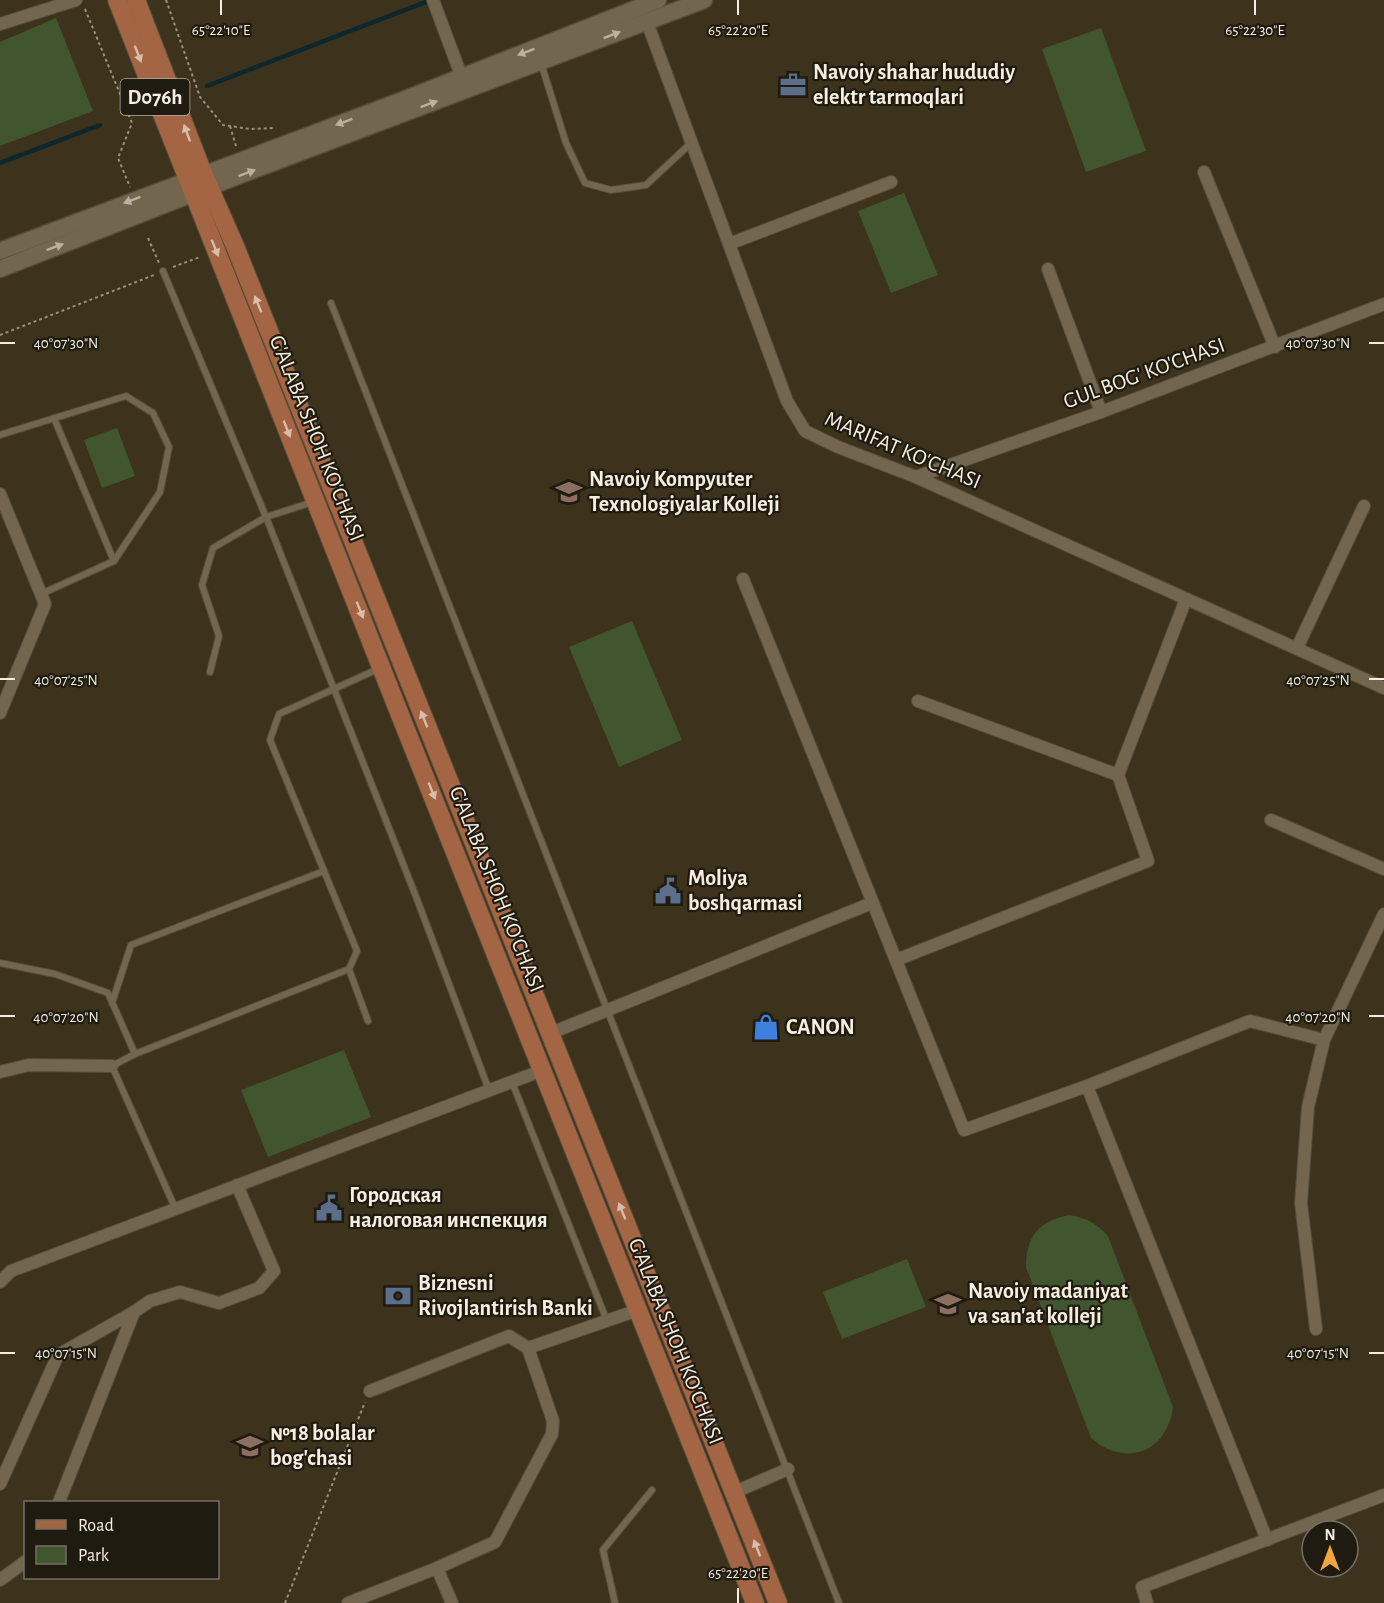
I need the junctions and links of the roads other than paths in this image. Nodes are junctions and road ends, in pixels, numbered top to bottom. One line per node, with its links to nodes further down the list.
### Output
1 (79, 0): 8 (street)
2 (117, 0): 14 (main road, D076h, one-way to 14)
3 (136, 0): 14 (main road, D076h, one-way to 3)
4 (434, 0): 10 (street)
5 (658, 0): 10 (main road, one-way to 10)
6 (704, 0): 7 (main road)
7 (647, 22): 9 (main road, one-way to 7); 11 (street, MARIFAT KO'CHASI)
8 (0, 24)
9 (541, 63): 10 (main road); 11 (lane)
10 (464, 84): 14 (main road)
11 (691, 143): 15 (street, MARIFAT KO'CHASI)
12 (1204, 172): 22 (street)
13 (891, 182): 15 (street)
14 (198, 183): 16 (main road, one-way to 16); 17 (main road, one-way to 14); 28 (main road, G'ALABA SHOH KO'CHASI, one-way to 28); 54 (main road, G'ALABA SHOH KO'CHASI, one-way to 14)
15 (729, 244): 26 (street, MARIFAT KO'CHASI)
16 (0, 251)
17 (0, 268)
18 (1048, 269): 23 (street)
19 (163, 271): 30 (lane)
20 (331, 303): 52 (lane)
21 (1384, 304): 22 (street, GUL BOG' KO'CHASI)
22 (1275, 347): 23 (street, GUL BOG' KO'CHASI)
23 (1101, 412): 26 (street, GUL BOG' KO'CHASI)
24 (54, 418): 25 (lane); 31 (lane); 31 (lane)
25 (0, 435)
26 (916, 477): 34 (street, MARIFAT KO'CHASI)
27 (0, 494): 33 (street)
28 (316, 501): 30 (lane); 36 (main road, G'ALABA SHOH KO'CHASI, one-way to 36)
29 (1364, 506): 35 (street)
30 (266, 516): 37 (lane); 39 (lane)
31 (114, 561): 33 (lane)
32 (743, 579): 46 (street)
33 (41, 594): 41 (street)
34 (1186, 599): 35 (street, MARIFAT KO'CHASI); 42 (street)
35 (1297, 648): 38 (street, MARIFAT KO'CHASI)
36 (382, 667): 39 (lane); 58 (main road, G'ALABA SHOH KO'CHASI, one-way to 58)
37 (210, 672)
38 (1384, 688)
39 (334, 689): 45 (lane); 62 (lane)
40 (918, 701): 42 (street)
41 (0, 712)
42 (1118, 775): 48 (street)
43 (1271, 820): 44 (street)
44 (1384, 869)
45 (324, 871): 50 (lane); 51 (lane)
46 (872, 903): 48 (street); 52 (street)
47 (1384, 914): 55 (street)
48 (896, 960): 61 (street)
49 (0, 963): 51 (lane)
50 (349, 969): 53 (lane); 56 (lane)
51 (112, 1003): 56 (lane)
52 (606, 1010): 54 (street); 72 (lane)
53 (368, 1021)
54 (551, 1033): 75 (main road, G'ALABA SHOH KO'CHASI, one-way to 54)
55 (1324, 1040): 61 (street); 69 (street)
56 (135, 1054): 57 (lane)
57 (112, 1066): 59 (street); 64 (lane)
58 (543, 1070): 60 (street); 66 (main road, G'ALABA SHOH KO'CHASI)
59 (0, 1072)
60 (511, 1082): 62 (street); 68 (lane)
61 (1087, 1086): 78 (street)
62 (490, 1090): 63 (street)
63 (237, 1185): 64 (street); 67 (street)
64 (176, 1210): 65 (street)
65 (0, 1282)
66 (638, 1310): 68 (street); 85 (main road, G'ALABA SHOH KO'CHASI)
67 (134, 1312): 73 (street); 77 (street)
68 (608, 1321): 70 (street)
69 (1316, 1329)
70 (528, 1348): 71 (street); 80 (street)
71 (370, 1391)
72 (788, 1469): 75 (street); 87 (lane)
73 (0, 1484)
74 (652, 1490): 84 (lane)
75 (735, 1492): 86 (main road, G'ALABA SHOH KO'CHASI, one-way to 75)
76 (1384, 1495): 78 (street)
77 (60, 1501)
78 (1267, 1540): 88 (street)
79 (24, 1562): 81 (street)
80 (437, 1568): 82 (street); 83 (street)
81 (0, 1580)
82 (348, 1603)
83 (452, 1603)
84 (615, 1603)
85 (755, 1603)
86 (778, 1603)
87 (839, 1603)
88 (1147, 1603)

